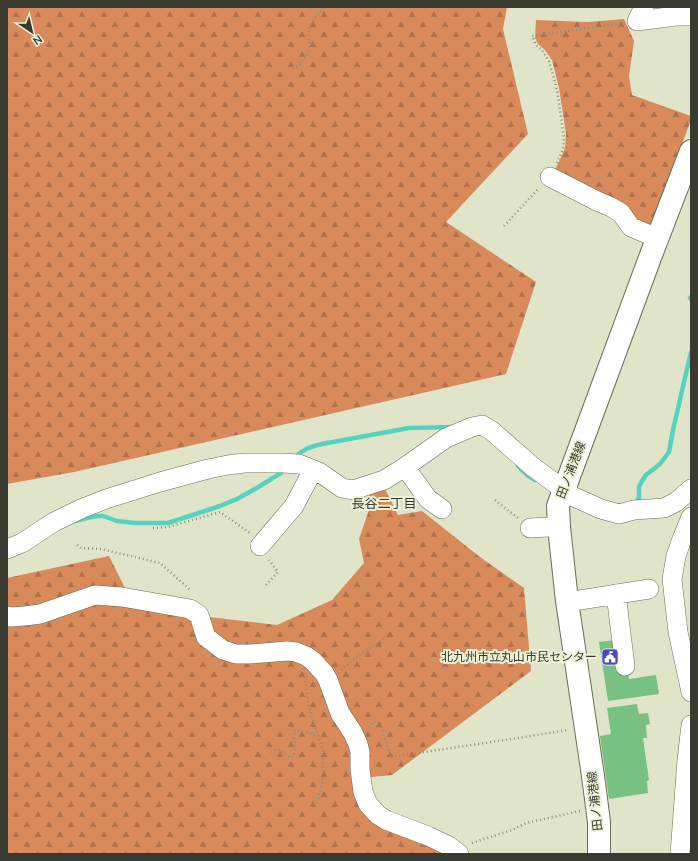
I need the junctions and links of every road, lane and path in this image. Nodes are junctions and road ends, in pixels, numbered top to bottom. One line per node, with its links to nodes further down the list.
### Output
1 (323, 7): 4 (path)
2 (640, 14): 3 (street); 6 (path)
3 (691, 16)
4 (293, 69)
5 (691, 151): 8 (main road, 田ノ浦港線)
6 (550, 176): 7 (path); 8 (street)
7 (504, 226)
8 (658, 238): 12 (main road, 田ノ浦港線)
9 (404, 467): 10 (street); 12 (street); 14 (street)
10 (313, 470): 21 (street); 22 (street)
11 (691, 489): 12 (street)
12 (564, 490): 27 (main road, 田ノ浦港線)
13 (495, 500): 18 (path)
14 (442, 509)
15 (691, 517): 19 (street)
16 (549, 527): 18 (street)
17 (153, 528): 21 (path)
18 (530, 528)
19 (686, 537): 29 (street)
20 (77, 545): 25 (path)
21 (261, 545): 23 (path)
22 (7, 549)
23 (266, 585)
24 (649, 589): 26 (street)
25 (191, 592)
26 (616, 594): 27 (street); 33 (street)
27 (567, 601): 44 (main road, 田ノ浦港線)
28 (7, 616): 31 (street)
29 (678, 632): 32 (street); 35 (street)
30 (384, 639): 34 (path)
31 (304, 655): 34 (street); 39 (path)
32 (691, 656)
33 (625, 666)
34 (328, 680): 43 (street)
35 (691, 692)
36 (691, 726): 45 (street)
37 (364, 729): 38 (path)
38 (568, 730)
39 (318, 736): 40 (path); 41 (path)
40 (271, 752)
41 (316, 805)
42 (581, 811): 43 (path)
43 (457, 852)
44 (600, 854)
45 (680, 854)

